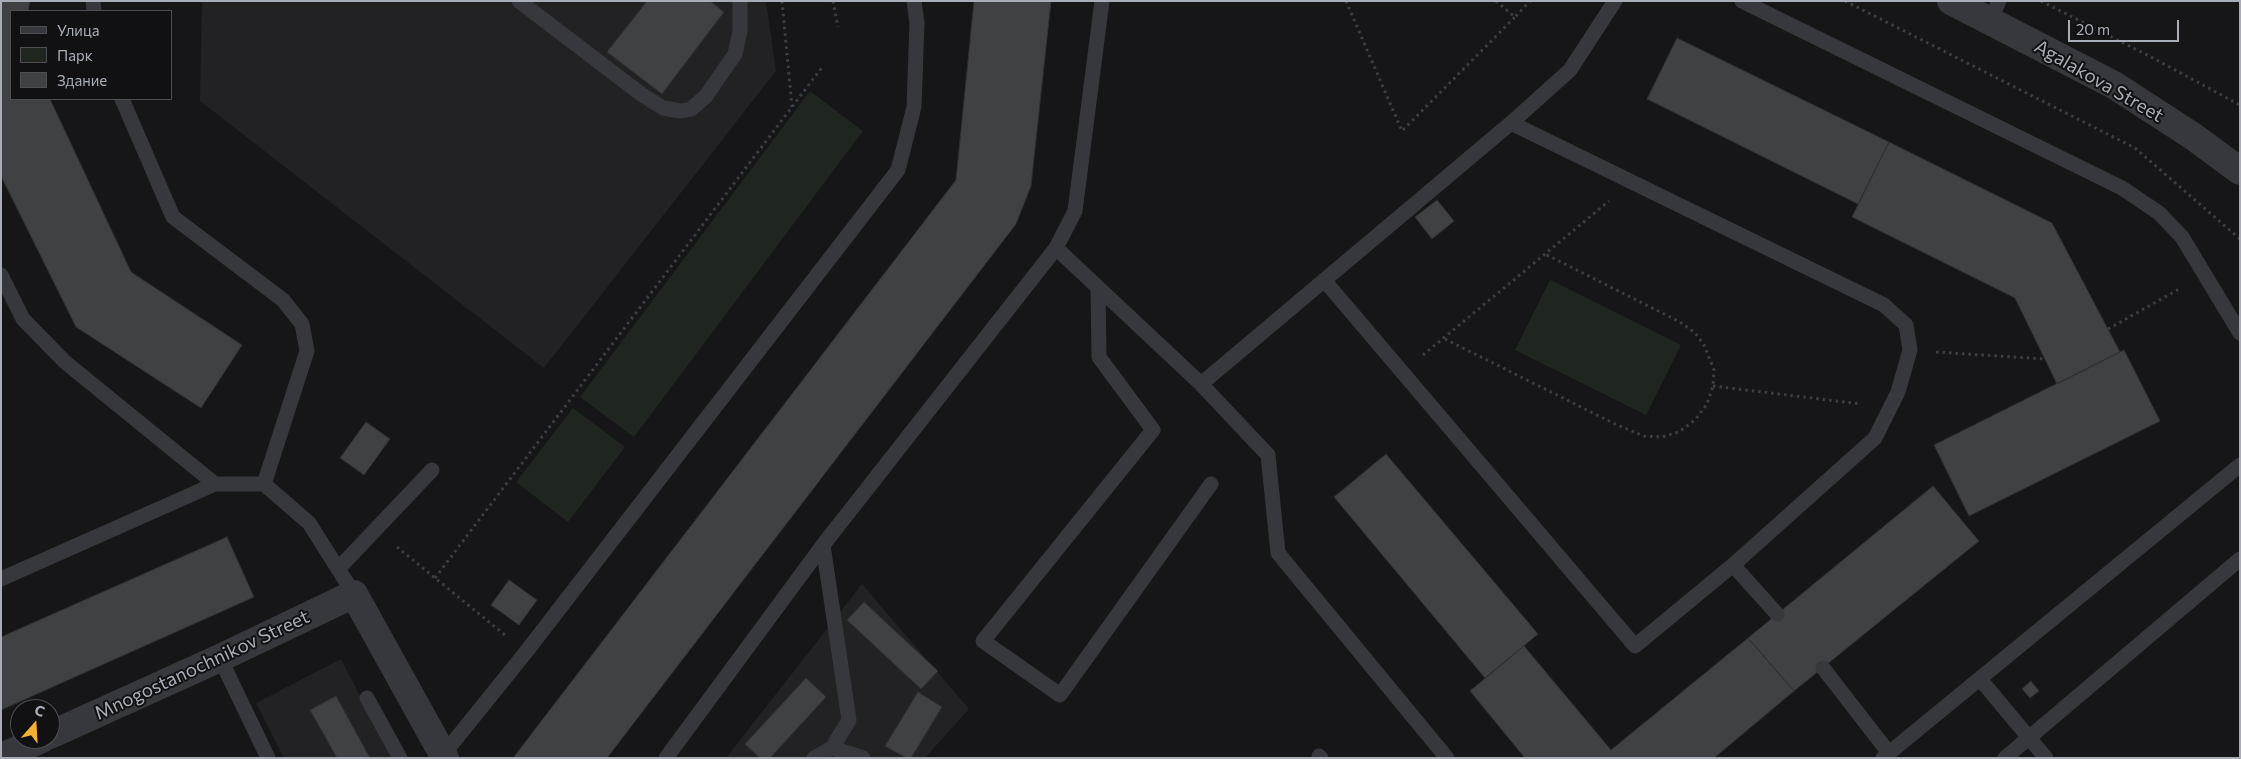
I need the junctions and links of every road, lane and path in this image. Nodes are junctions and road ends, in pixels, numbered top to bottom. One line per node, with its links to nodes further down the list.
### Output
1 (519, 1): 2 (lane)
2 (740, 1)
3 (782, 1): 21 (path)
4 (833, 1): 17 (path)
5 (914, 1): 55 (lane)
6 (1102, 1): 26 (lane)
7 (1346, 1): 16 (path)
8 (1496, 1): 16 (path)
9 (1530, 1): 16 (path)
10 (1615, 1): 22 (lane)
11 (1742, 1): 29 (lane)
12 (1845, 1): 25 (path)
13 (1951, 1): 15 (street, Agalakova Street)
14 (2041, 1): 20 (path)
15 (1994, 11): 23 (street, Agalakova Street)
16 (1515, 17)
17 (838, 27)
18 (823, 66): 21 (path)
19 (122, 100): 44 (lane)
20 (2240, 105)
21 (792, 107): 51 (path)
22 (1511, 123): 24 (lane); 30 (lane)
23 (2240, 171)
24 (1632, 181): 27 (path); 35 (lane)
25 (2240, 239)
26 (1056, 248): 31 (lane); 47 (lane)
27 (1545, 254): 34 (path); 39 (path)
28 (1, 275): 43 (lane)
29 (2205, 275): 32 (path); 33 (lane)
30 (1324, 280): 37 (lane); 38 (lane)
31 (1098, 288): 38 (lane); 45 (lane)
32 (2108, 329)
33 (2240, 333)
34 (1445, 339): 37 (path); 39 (path)
35 (1910, 350): 36 (path); 40 (lane)
36 (2045, 359)
37 (1401, 372): 49 (lane)
38 (1200, 384): 72 (lane)
39 (1712, 386): 40 (path)
40 (1890, 408): 49 (lane)
41 (2240, 465): 58 (lane)
42 (432, 470): 46 (lane)
43 (215, 484): 44 (lane); 52 (lane)
44 (264, 484): 50 (lane)
45 (1212, 484)
46 (375, 530): 50 (lane); 51 (path)
47 (823, 545): 62 (lane); 69 (lane)
48 (2240, 559): 61 (lane)
49 (1733, 564): 54 (lane)
50 (338, 568): 53 (lane)
51 (435, 578): 55 (path)
52 (1, 579)
53 (354, 594): 56 (street, Mnogostanochnikov Street); 65 (street)
54 (1778, 614)
55 (526, 652): 65 (lane)
56 (220, 658): 60 (street, Mnogostanochnikov Street); 67 (lane)
57 (1823, 668): 64 (lane)
58 (1980, 679): 61 (lane); 64 (lane)
59 (366, 698): 68 (lane)
60 (60, 730)
61 (2029, 737): 73 (lane); 74 (lane)
62 (832, 748): 70 (lane); 71 (lane)
63 (21, 749): 66 (street)
64 (1886, 755)
65 (444, 756)
66 (2, 758)
67 (268, 758)
68 (400, 758)
69 (666, 758)
70 (814, 758)
71 (863, 758)
72 (1448, 758)
73 (2005, 758)
74 (2046, 758)

